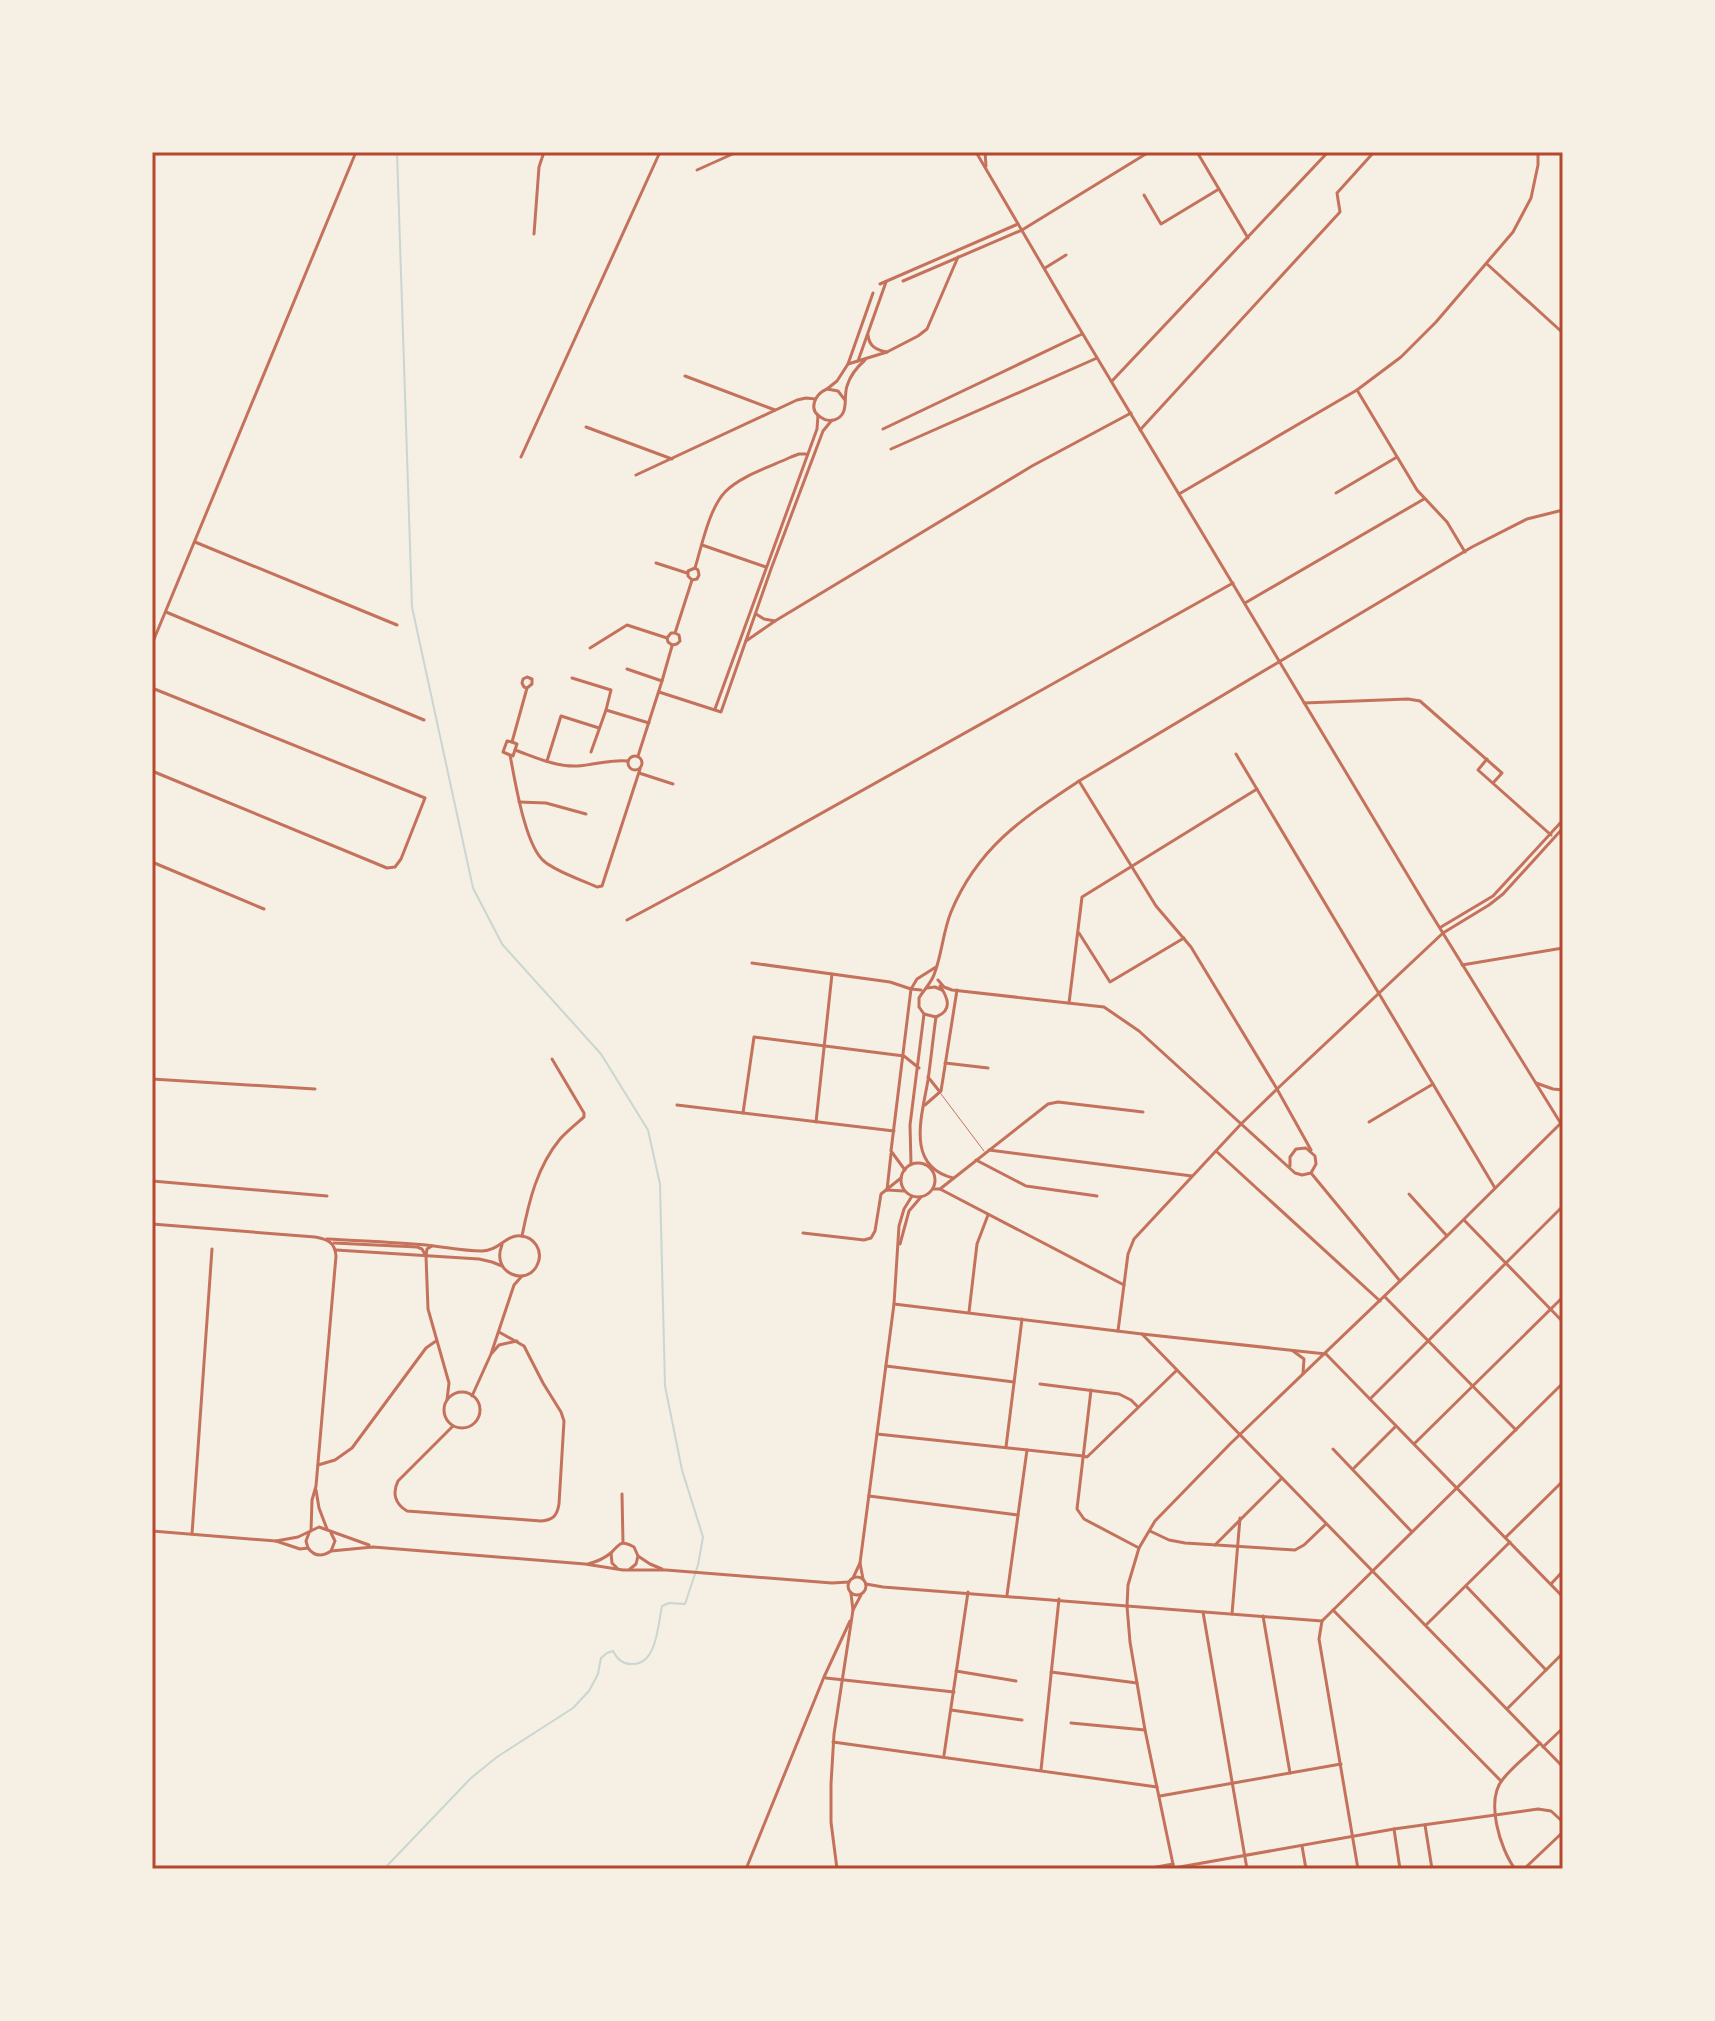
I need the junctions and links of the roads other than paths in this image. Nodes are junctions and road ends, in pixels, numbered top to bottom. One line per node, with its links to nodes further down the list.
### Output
1 (356, 152): 62 (street)
2 (544, 152): 18 (street)
3 (660, 152): 54 (street)
4 (737, 152): 12 (street)
5 (976, 152): 13 (street)
6 (985, 152): 13 (street)
7 (1149, 152): 17 (street)
8 (1197, 152): 14 (street)
9 (1328, 152): 19 (street)
10 (1374, 152): 50 (street)
11 (1538, 152): 22 (street)
12 (697, 170)
13 (987, 170): 16 (street)
14 (1219, 189): 15 (street); 19 (street)
15 (1144, 195)
16 (1018, 224): 17 (street); 25 (street)
17 (1022, 230): 21 (street); 23 (street)
18 (534, 234)
19 (1248, 238): 39 (street)
20 (1066, 255): 23 (street)
21 (958, 257): 24 (street); 33 (street)
22 (1487, 264): 31 (street); 41 (street)
23 (1044, 269): 32 (street)
24 (903, 281)
25 (886, 282): 26 (street); 29 (street)
26 (880, 284)
27 (873, 293): 28 (street)
28 (868, 306): 29 (street); 37 (street)
29 (876, 309): 30 (street)
30 (868, 333): 33 (street); 36 (street)
31 (1563, 333)
32 (1082, 334): 34 (street); 49 (street)
33 (887, 352): 35 (street)
34 (1097, 358): 39 (street); 51 (street)
35 (865, 360): 36 (street); 43 (street)
36 (858, 361): 37 (street)
37 (848, 364): 40 (street)
38 (685, 376): 44 (street)
39 (1112, 381): 45 (street)
40 (827, 389): 42 (street); 43 (street)
41 (1357, 390): 55 (street); 59 (street)
42 (815, 399): 44 (street); 46 (street)
43 (845, 400): 47 (street)
44 (775, 410): 56 (street)
45 (1131, 413): 50 (street); 75 (street)
46 (818, 415): 47 (street); 52 (street)
47 (832, 420): 53 (street)
48 (586, 427): 56 (street)
49 (883, 429)
50 (1140, 430): 59 (street)
51 (891, 449)
52 (808, 454): 53 (street); 63 (street); 66 (street)
53 (815, 454): 68 (street)
54 (521, 457)
55 (1397, 457): 58 (street); 60 (street)
56 (672, 459): 57 (street)
57 (636, 475)
58 (1336, 493)
59 (1179, 494): 71 (street)
60 (1424, 499): 64 (street); 72 (street)
61 (1563, 510): 64 (street)
62 (195, 542): 73 (street); 76 (street)
63 (702, 545): 66 (street); 67 (street)
64 (1465, 552): 83 (street)
65 (656, 563): 69 (street)
66 (765, 567): 68 (street); 92 (street)
67 (695, 568): 69 (street); 70 (street)
68 (771, 569): 74 (street)
69 (687, 573): 70 (street)
70 (692, 580): 77 (street)
71 (1233, 583): 72 (street); 119 (street)
72 (1245, 603): 83 (street)
73 (165, 612): 80 (street); 93 (street)
74 (756, 614): 75 (street); 79 (street)
75 (775, 621): 79 (street)
76 (397, 625)
77 (675, 633): 78 (street); 81 (street)
78 (667, 638): 81 (street); 82 (street)
79 (746, 641): 92 (street)
80 (152, 644)
81 (672, 645): 86 (street)
82 (590, 648)
83 (1280, 663): 90 (street); 107 (street)
84 (627, 669): 86 (street)
85 (572, 678): 91 (street)
86 (662, 681): 89 (street)
87 (152, 688): 105 (street)
88 (527, 688): 96 (street)
89 (659, 692): 92 (street); 94 (street)
90 (1304, 703): 102 (street); 120 (street)
91 (606, 710): 94 (street); 95 (street)
92 (715, 710)
93 (424, 720)
94 (649, 723): 101 (street)
95 (599, 728): 98 (street); 103 (street)
96 (512, 742): 97 (street); 100 (street)
97 (515, 750): 100 (street); 103 (street)
98 (591, 752)
99 (1236, 754): 110 (street)
100 (510, 755): 111 (street)
101 (638, 756): 104 (street); 106 (street)
102 (1487, 759): 108 (street); 108 (street)
103 (547, 761): 104 (street)
104 (628, 761): 106 (street)
105 (152, 771)
106 (639, 771): 109 (street); 111 (street)
107 (1079, 781): 117 (street); 127 (street)
108 (1493, 783): 115 (street)
109 (673, 784)
110 (1257, 789): 117 (street); 134 (street)
111 (519, 802): 112 (street)
112 (586, 814)
113 (1563, 820): 115 (street)
114 (1563, 828): 115 (street)
115 (1552, 836): 120 (street); 122 (street)
116 (152, 862): 118 (street)
117 (1130, 867): 121 (street); 123 (street)
118 (264, 909)
119 (627, 920)
120 (1440, 928): 122 (street)
121 (1078, 931): 123 (street); 135 (street)
122 (1443, 933): 126 (street); 134 (street)
123 (1184, 938): 149 (street)
124 (1563, 948): 126 (street)
125 (752, 963): 128 (street)
126 (1462, 965): 146 (street)
127 (936, 968): 129 (street); 130 (street); 131 (street)
128 (832, 974): 130 (street); 138 (street)
129 (938, 980): 132 (street); 133 (street)
130 (911, 989): 131 (street); 139 (street)
131 (925, 990): 133 (street); 136 (street)
132 (954, 990): 133 (street); 135 (street); 141 (street)
133 (945, 993): 137 (street)
134 (1379, 994): 147 (street); 149 (street)
135 (1069, 1003): 159 (street)
136 (924, 1014): 137 (street); 142 (street)
137 (936, 1017): 144 (street)
138 (824, 1045): 139 (street); 155 (street); 157 (street)
139 (904, 1056): 142 (street); 161 (street)
140 (552, 1059): 191 (street)
141 (945, 1063): 143 (street); 151 (street)
142 (919, 1068): 167 (street)
143 (988, 1068)
144 (928, 1077): 151 (street); 153 (street)
145 (152, 1079): 148 (street)
146 (1535, 1082): 150 (street); 160 (street)
147 (1433, 1084): 158 (street); 176 (street)
148 (315, 1089)
149 (1277, 1089): 159 (street); 165 (street)
150 (1563, 1090)
151 (940, 1092): 153 (street); 164 (lane)
152 (677, 1105): 155 (street)
153 (923, 1107): 170 (street)
154 (1143, 1112): 164 (street)
155 (743, 1113): 157 (street)
156 (1563, 1115): 160 (street)
157 (816, 1122): 161 (street)
158 (1369, 1122)
159 (1241, 1124): 163 (street); 168 (street)
160 (1561, 1125): 176 (street)
161 (894, 1131): 162 (street)
162 (891, 1151): 169 (street); 179 (street)
163 (1216, 1151): 172 (street); 207 (street)
164 (987, 1152): 166 (street); 172 (street)
165 (1313, 1153): 168 (street); 171 (street)
166 (976, 1160): 174 (street); 184 (street)
167 (911, 1164): 169 (street); 170 (street)
168 (1290, 1166): 171 (street)
169 (905, 1170): 173 (street)
170 (932, 1170): 174 (street); 177 (street)
171 (1311, 1173): 203 (street)
172 (1192, 1176): 204 (street)
173 (901, 1178): 179 (street); 180 (street)
174 (953, 1178): 178 (street)
175 (152, 1181): 182 (street)
176 (1495, 1188): 188 (street)
177 (933, 1189): 178 (street); 185 (street)
178 (940, 1189): 187 (street)
179 (887, 1190): 180 (street); 190 (street)
180 (905, 1191): 183 (street)
181 (1409, 1194): 192 (street)
182 (327, 1196)
183 (912, 1196): 185 (street); 197 (street)
184 (1097, 1196)
185 (921, 1197): 197 (street)
186 (1563, 1206): 200 (street)
187 (988, 1215): 204 (street); 210 (street)
188 (1464, 1220): 192 (street); 200 (street)
189 (152, 1224): 193 (street)
190 (803, 1233)
191 (522, 1236): 194 (street); 202 (street)
192 (1447, 1236): 203 (street)
193 (323, 1238): 195 (street); 196 (street)
194 (502, 1245): 196 (street); 201 (street)
195 (334, 1246): 199 (street); 199 (street); 248 (street)
196 (434, 1246): 199 (street)
197 (899, 1247): 208 (street)
198 (212, 1249): 264 (street)
199 (426, 1256): 201 (street); 216 (street)
200 (1506, 1263): 209 (street); 218 (street)
201 (502, 1266): 202 (street)
202 (522, 1276): 214 (street)
203 (1401, 1281): 205 (street)
204 (1124, 1285): 213 (street)
205 (1385, 1297): 207 (street); 218 (street)
206 (1563, 1297): 209 (street)
207 (1380, 1301): 221 (street)
208 (894, 1304): 210 (street); 222 (street)
209 (1550, 1309): 212 (street); 229 (street)
210 (969, 1312): 211 (street)
211 (1022, 1319): 213 (street); 225 (street)
212 (1563, 1322)
213 (1118, 1331): 215 (street)
214 (499, 1332): 217 (street); 220 (street)
215 (1142, 1334): 219 (street); 223 (street)
216 (436, 1341): 226 (street); 248 (street)
217 (517, 1341): 220 (street); 238 (street)
218 (1428, 1341): 229 (street); 235 (street)
219 (1290, 1349): 221 (street); 224 (street)
220 (491, 1354): 234 (street)
221 (1326, 1354): 224 (street); 235 (street)
222 (886, 1366): 225 (street); 241 (street)
223 (1176, 1371): 237 (street); 242 (street)
224 (1303, 1374): 242 (street)
225 (1014, 1382): 244 (street)
226 (449, 1383): 233 (street); 236 (street)
227 (1563, 1383): 232 (street)
228 (1040, 1384): 231 (street)
229 (1472, 1386): 240 (street); 243 (street)
230 (1563, 1389): 232 (street)
231 (1091, 1390): 237 (street); 247 (street)
232 (1555, 1391): 240 (street)
233 (458, 1393): 234 (street); 236 (street)
234 (472, 1396): 238 (street)
235 (1370, 1399): 239 (street)
236 (447, 1400): 238 (street)
237 (1138, 1407): 247 (street)
238 (453, 1426)
239 (1396, 1426): 243 (street); 249 (street)
240 (1516, 1430): 253 (street)
241 (877, 1434): 244 (street); 255 (street)
242 (1239, 1435): 250 (street); 261 (street)
243 (1414, 1444): 253 (street)
244 (1006, 1448): 246 (street)
245 (1333, 1449): 249 (street)
246 (1027, 1450): 247 (street); 256 (street)
247 (1083, 1456): 273 (street)
248 (318, 1465): 252 (street)
249 (1353, 1469): 263 (street)
250 (1282, 1478): 257 (street); 258 (street)
251 (1563, 1482): 265 (street)
252 (316, 1486): 259 (street); 262 (street)
253 (1457, 1488): 263 (street); 265 (street)
254 (622, 1494): 268 (street)
255 (869, 1496): 256 (street); 277 (street)
256 (1018, 1515): 293 (street)
257 (1240, 1518): 269 (street); 271 (street)
258 (1326, 1524): 271 (street); 282 (street)
259 (328, 1530): 262 (street); 270 (street); 274 (street)
260 (152, 1531): 264 (street)
261 (1148, 1531): 269 (street); 273 (street)
262 (310, 1532): 266 (street); 272 (street)
263 (1412, 1532): 282 (street)
264 (192, 1534): 266 (street)
265 (1505, 1538): 267 (street)
266 (276, 1541): 272 (street)
267 (1510, 1542): 287 (street); 288 (street)
268 (623, 1543): 275 (street); 276 (street)
269 (1215, 1545): 271 (street)
270 (373, 1547): 274 (street); 278 (street)
271 (1239, 1547): 300 (street)
272 (308, 1548): 274 (street)
273 (1139, 1548): 296 (street)
274 (331, 1551)
275 (612, 1552): 278 (street); 279 (street)
276 (638, 1556): 280 (street); 281 (street)
277 (860, 1563): 284 (street); 285 (street)
278 (585, 1564): 279 (street)
279 (620, 1570): 280 (street)
280 (626, 1570): 281 (street)
281 (666, 1570): 286 (street)
282 (1373, 1571): 298 (street); 304 (street)
283 (1563, 1571): 287 (street)
284 (851, 1580): 285 (street); 286 (street); 291 (street)
285 (864, 1582): 289 (street); 292 (street)
286 (832, 1583): 291 (street)
287 (1551, 1584): 294 (street)
288 (1465, 1586): 304 (street); 306 (street)
289 (883, 1587): 290 (street); 292 (street)
290 (968, 1592): 293 (street); 307 (street)
291 (850, 1593): 292 (street); 297 (street)
292 (863, 1593): 297 (street)
293 (1007, 1595): 295 (street)
294 (1563, 1597)
295 (1059, 1599): 296 (street); 308 (street)
296 (1127, 1606): 299 (street); 312 (street)
297 (853, 1610): 302 (street)
298 (1333, 1610): 303 (street); 327 (street)
299 (1203, 1612): 300 (street); 328 (street)
300 (1232, 1614): 301 (street)
301 (1263, 1616): 303 (street); 326 (street)
302 (851, 1618): 309 (street); 310 (street)
303 (1322, 1621): 323 (street)
304 (1426, 1625): 314 (street)
305 (1563, 1653): 306 (street)
306 (1546, 1670): 314 (street)
307 (956, 1671): 311 (street); 313 (street)
308 (1051, 1672): 312 (street); 325 (street)
309 (824, 1677): 310 (street); 340 (street)
310 (841, 1680): 313 (street); 320 (street)
311 (1016, 1681)
312 (1137, 1683): 319 (street)
313 (954, 1692): 315 (street)
314 (1507, 1709): 321 (street)
315 (951, 1710): 316 (street); 322 (street)
316 (1022, 1720)
317 (1071, 1723): 319 (street)
318 (1563, 1728): 321 (street)
319 (1145, 1730): 329 (street)
320 (833, 1742): 322 (street); 341 (street)
321 (1541, 1745): 324 (street); 327 (street)
322 (944, 1756): 325 (street)
323 (1341, 1764): 326 (street); 336 (street)
324 (1563, 1767)
325 (1041, 1770): 329 (street)
326 (1290, 1773): 328 (street)
327 (1501, 1781): 331 (street)
328 (1233, 1783): 330 (street); 338 (street)
329 (1157, 1787): 330 (street)
330 (1159, 1796): 339 (street)
331 (1496, 1815): 332 (street); 333 (street); 348 (street)
332 (1563, 1822)
333 (1425, 1824): 334 (street); 347 (street)
334 (1394, 1829): 336 (street); 346 (street)
335 (1563, 1832): 349 (street)
336 (1353, 1836): 337 (street); 345 (street)
337 (1302, 1846): 338 (street); 344 (street)
338 (1245, 1856): 339 (street); 343 (street)
339 (1174, 1867): 342 (street)
340 (746, 1869)
341 (837, 1869)
342 (1146, 1869)
343 (1247, 1869)
344 (1306, 1869)
345 (1358, 1869)
346 (1400, 1869)
347 (1432, 1869)
348 (1515, 1869)
349 (1524, 1869)

